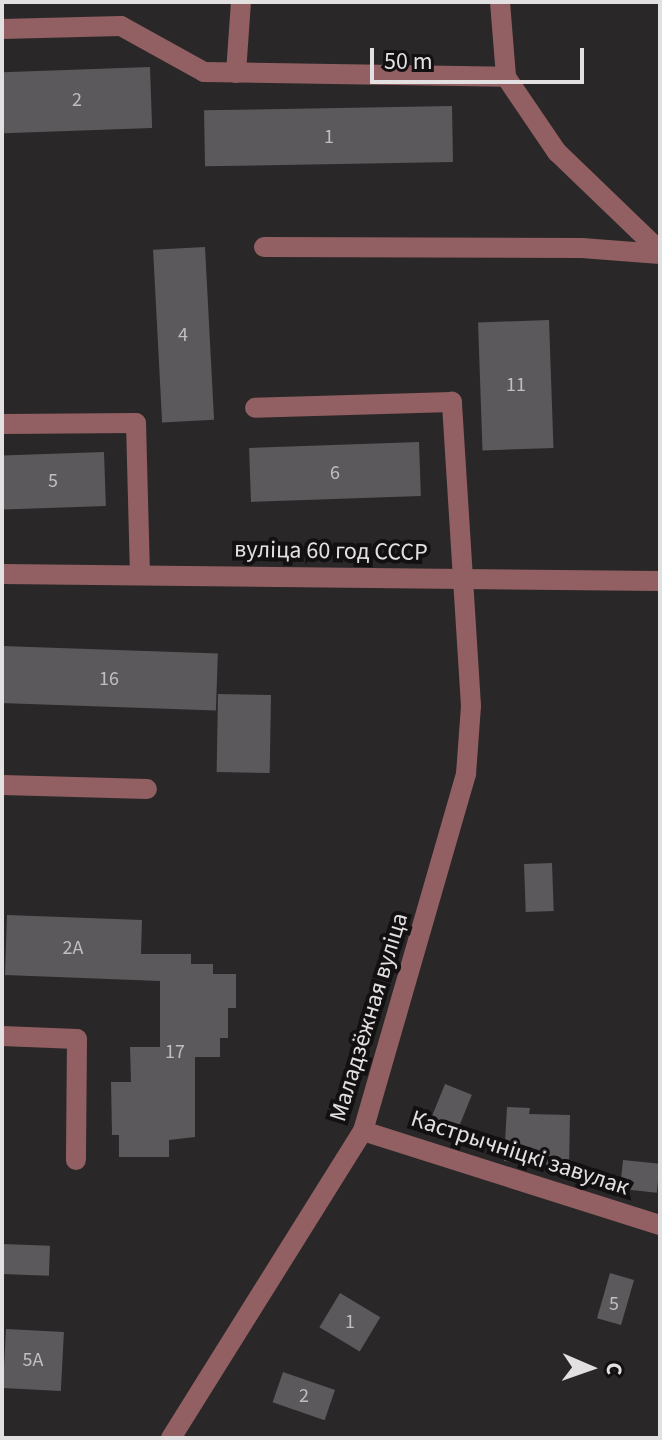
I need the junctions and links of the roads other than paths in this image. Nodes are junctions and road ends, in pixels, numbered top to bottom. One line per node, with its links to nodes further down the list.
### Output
1 (241, 2): 4 (street)
2 (500, 2): 5 (street)
3 (2, 29): 4 (street)
4 (236, 73): 5 (street)
5 (506, 77): 7 (street)
6 (264, 247): 7 (street)
7 (660, 253)
8 (255, 408): 12 (street, Маладзёжная вуліца)
9 (2, 424): 11 (street)
10 (2, 574): 11 (street, вуліца 60 год СССР)
11 (140, 575): 12 (street, вуліца 60 год СССР)
12 (460, 579): 13 (street, вуліца 60 год СССР); 17 (street, Маладзёжная вуліца)
13 (660, 581)
14 (2, 785): 15 (street)
15 (147, 789)
16 (2, 1036): 18 (street)
17 (363, 1131): 19 (street, Кастрычніцкі завулак); 20 (street, Маладзёжная вуліца)
18 (76, 1160)
19 (660, 1225)
20 (171, 1438)

